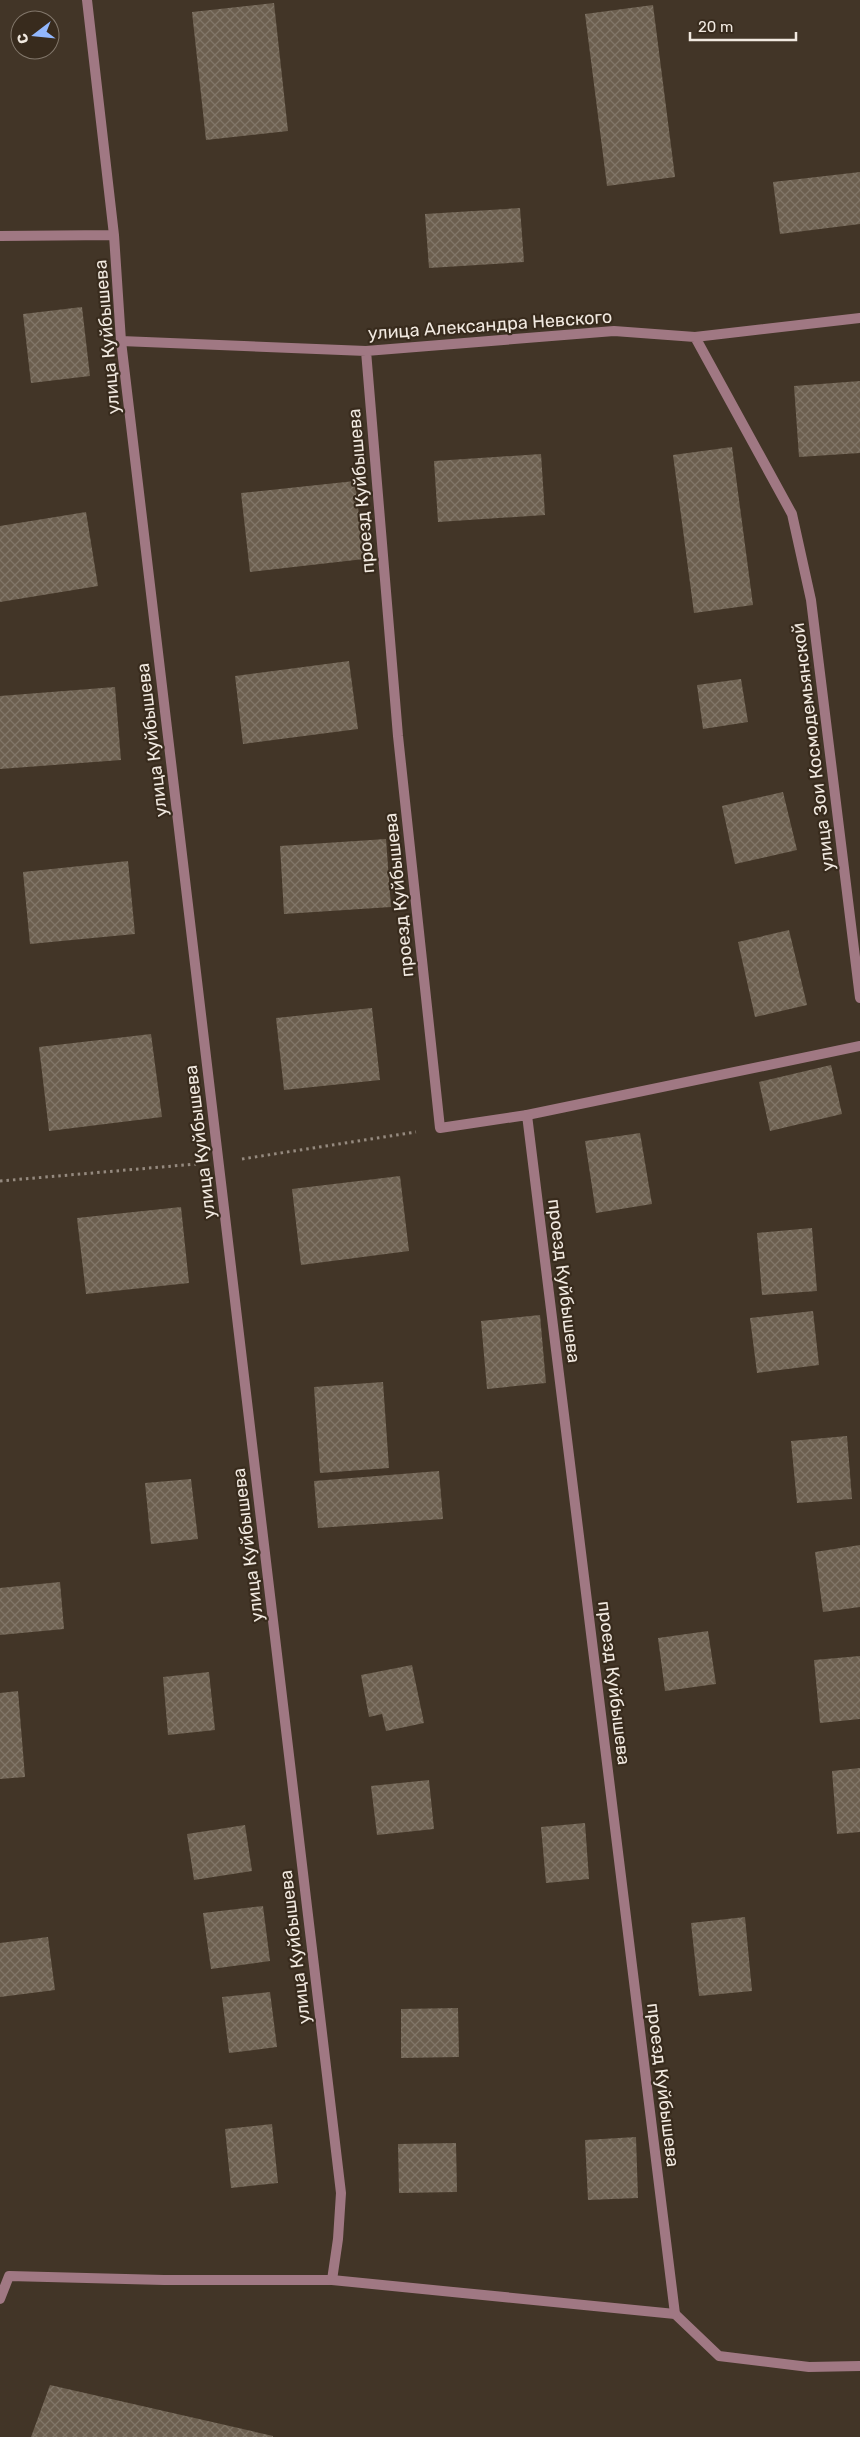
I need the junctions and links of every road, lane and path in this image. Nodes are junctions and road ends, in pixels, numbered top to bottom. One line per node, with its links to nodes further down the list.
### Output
1 (87, 0): 2 (street, улица Куйбышева)
2 (114, 235): 3 (street); 6 (street, улица Куйбышева)
3 (0, 236)
4 (860, 318): 5 (street, улица Александра Невского)
5 (695, 337): 7 (street, улица Александра Невского); 8 (street, улица Зои Космодемьянской)
6 (121, 341): 7 (street, улица Александра Невского); 11 (street, улица Куйбышева)
7 (366, 351): 10 (street, проезд Куйбышева)
8 (860, 998)
9 (860, 1046): 10 (street)
10 (527, 1115): 13 (street, проезд Куйбышева)
11 (332, 2280): 12 (street); 13 (street)
12 (0, 2300)
13 (675, 2314): 14 (street)
14 (860, 2366)

